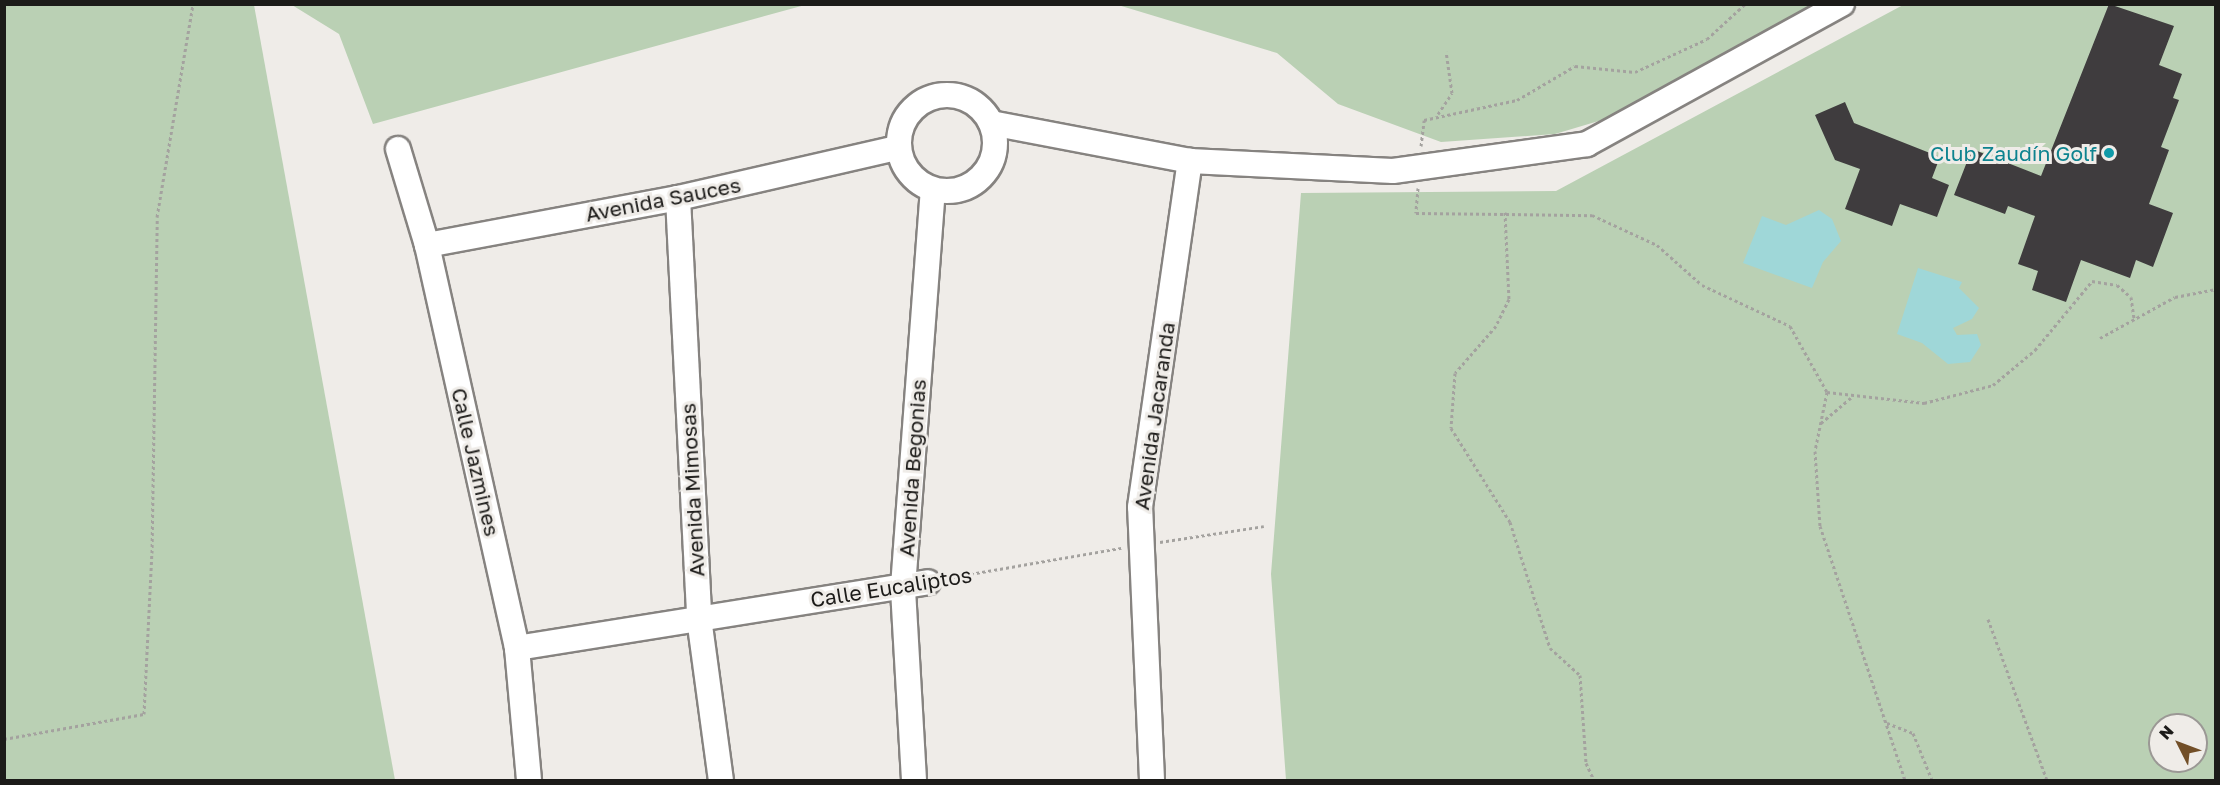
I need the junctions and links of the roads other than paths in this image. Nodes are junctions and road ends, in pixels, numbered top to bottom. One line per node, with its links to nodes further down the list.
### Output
1 (1842, 4): 5 (street)
2 (991, 123): 4 (street); 5 (street); 6 (street)
3 (398, 148): 8 (street, Calle Jazmines)
4 (897, 148): 6 (street); 7 (street, Avenida Sauces)
5 (1190, 161): 16 (street, Avenida Jacaranda)
6 (933, 191): 10 (street, Avenida Begonias)
7 (678, 198): 8 (street, Avenida Sauces); 11 (street, Avenida Mimosas)
8 (427, 245): 12 (street, Calle Jazmines)
9 (928, 582): 10 (street, Calle Eucaliptos)
10 (903, 587): 11 (street, Calle Eucaliptos); 15 (street, Avenida Begonias)
11 (699, 618): 12 (street, Calle Eucaliptos); 14 (street, Avenida Mimosas)
12 (517, 648): 13 (street, Calle Jazmines)
13 (529, 780)
14 (721, 780)
15 (914, 780)
16 (1152, 780)

